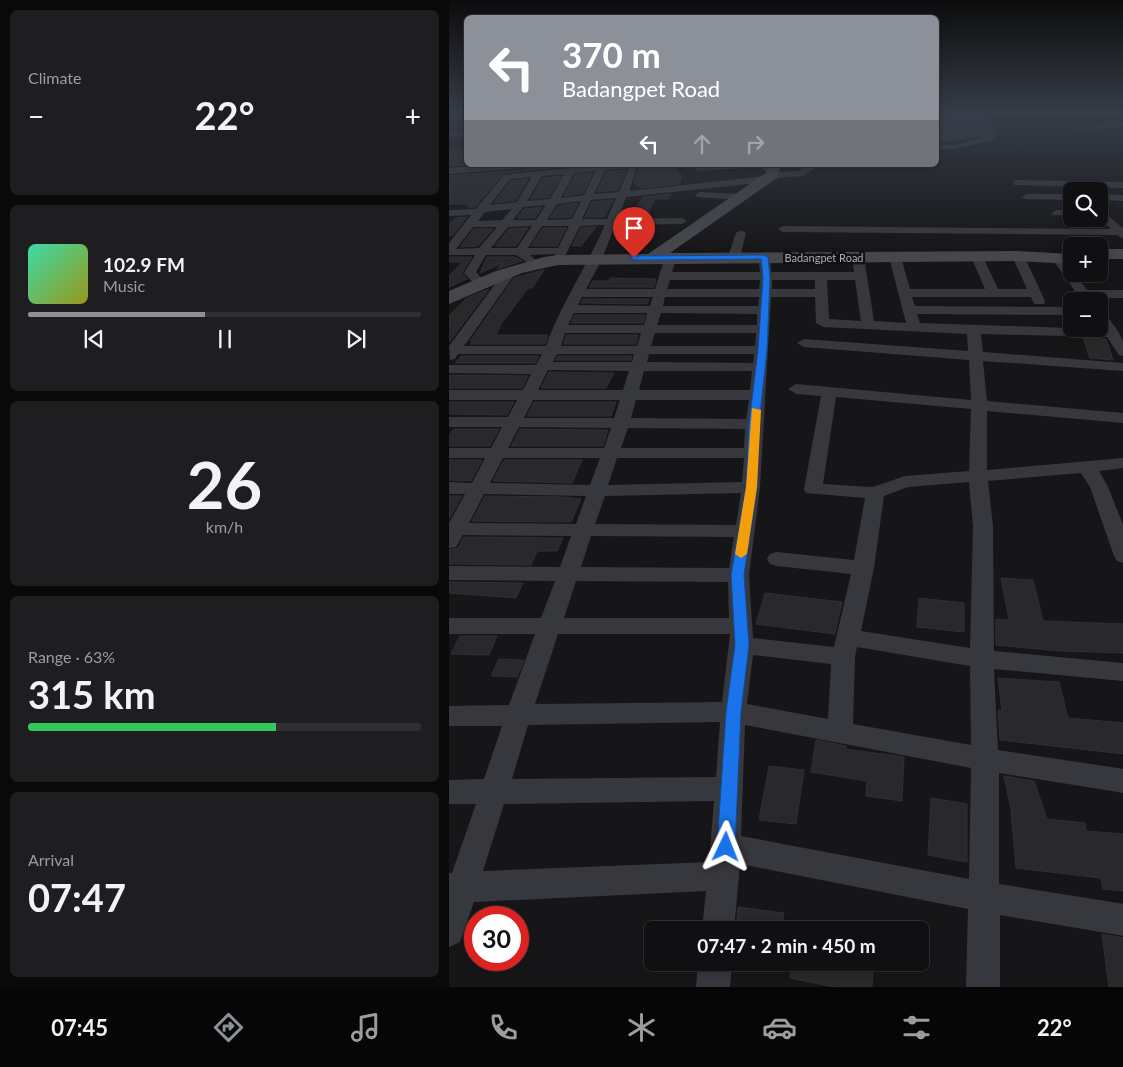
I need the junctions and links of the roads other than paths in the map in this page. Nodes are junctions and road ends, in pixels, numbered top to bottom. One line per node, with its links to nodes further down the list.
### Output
1 (467, 167): 8 (street)
2 (493, 167): 8 (street)
3 (602, 167): 9 (street); 16 (street)
4 (633, 167): 19 (street)
5 (713, 167): 7 (street)
6 (812, 167): 10 (street)
7 (698, 168)
8 (449, 170)
9 (571, 170): 11 (street); 15 (street)
10 (769, 171): 21 (street); 23 (main road)
11 (539, 173): 29 (street); 30 (street)
12 (1067, 173): 13 (street)
13 (1074, 182)
14 (1017, 183): 20 (street)
15 (572, 184): 16 (street); 28 (street)
16 (600, 184): 22 (street)
17 (1123, 184): 18 (street)
18 (1108, 185)
19 (623, 187): 21 (street); 22 (street); 39 (street)
20 (1063, 187)
21 (670, 188): 23 (street)
22 (589, 197): 28 (street); 38 (street)
23 (741, 197): 68 (main road)
24 (1027, 197): 25 (street)
25 (1063, 197)
26 (1108, 197): 27 (street)
27 (1123, 198)
28 (554, 201): 29 (street); 41 (street)
29 (521, 204): 30 (street); 40 (street)
30 (480, 211): 31 (street); 42 (street)
31 (449, 213)
32 (1057, 213): 33 (street)
33 (1063, 213)
34 (1108, 213): 35 (street)
35 (1116, 213)
36 (1108, 220): 45 (street)
37 (682, 221): 39 (street)
38 (576, 222): 39 (street); 41 (street); 52 (street)
39 (611, 222): 60 (street)
40 (506, 223): 41 (street); 42 (street); 48 (street)
41 (539, 223): 49 (street)
42 (469, 224): 47 (street)
43 (783, 228): 46 (street)
44 (741, 233): 54 (street)
45 (1122, 233): 46 (street)
46 (977, 246): 53 (main road, Badangpet Road); 58 (main road, Badangpet Road); 72 (street)
47 (449, 251): 48 (street)
48 (482, 252): 49 (street); 67 (street)
49 (520, 252): 52 (street); 63 (street)
50 (1108, 254): 51 (main road)
51 (1123, 254)
52 (559, 256): 60 (main road, Badangpet Road); 63 (main road, Badangpet Road)
53 (1018, 256): 59 (main road, Badangpet Road); 73 (street)
54 (734, 257): 55 (main road, Badangpet Road); 68 (main road, Badangpet Road)
55 (764, 257): 56 (main road, Badangpet Road); 70 (street)
56 (820, 257): 57 (main road, Badangpet Road); 65 (street)
57 (858, 257): 58 (main road, Badangpet Road); 66 (street)
58 (895, 257): 78 (street)
59 (1063, 257)
60 (597, 259): 68 (main road, Badangpet Road); 69 (street)
61 (1108, 260): 62 (main road)
62 (1123, 260)
63 (533, 263): 64 (main road, Badangpet Road)
64 (511, 271): 67 (main road, Badangpet Road); 89 (street)
65 (821, 276): 66 (street); 70 (street); 71 (street)
66 (861, 276): 81 (street)
67 (480, 283): 76 (main road, Badangpet Road)
68 (659, 287): 69 (street); 70 (street); 70 (street); 77 (street); 83 (street); 84 (street); 93 (street)
69 (578, 293): 77 (street)
70 (765, 293): 71 (street); 84 (street)
71 (822, 293): 81 (street)
72 (993, 293): 73 (street); 78 (street)
73 (1034, 293): 79 (street)
74 (1123, 294): 75 (street)
75 (1108, 296)
76 (449, 298)
77 (570, 310): 83 (street)
78 (910, 310): 79 (street); 81 (street); 85 (street)
79 (1045, 311): 80 (street)
80 (1063, 311)
81 (868, 325)
82 (1108, 328): 86 (street)
83 (559, 329): 88 (street)
84 (763, 329): 92 (street)
85 (974, 330): 86 (street); 91 (street)
86 (1112, 333): 90 (street)
87 (804, 343): 91 (street)
88 (552, 350): 89 (street); 93 (street); 95 (street)
89 (451, 352)
90 (1123, 352)
91 (975, 356): 94 (street); 103 (street)
92 (761, 358): 93 (street); 102 (street)
93 (641, 359): 95 (street); 101 (street)
94 (1123, 367)
95 (542, 368): 96 (street); 100 (street)
96 (449, 369)
97 (796, 389): 98 (street)
98 (829, 392): 103 (street); 120 (street)
99 (449, 395): 100 (street)
100 (526, 395): 101 (street); 106 (street)
101 (630, 395): 102 (street); 107 (street)
102 (758, 395): 108 (street)
103 (979, 405): 104 (street); 115 (street)
104 (1123, 418)
105 (449, 422): 106 (street)
106 (512, 422): 107 (street); 109 (street)
107 (621, 423): 108 (street); 112 (street)
108 (754, 424): 111 (street)
109 (497, 452): 110 (street); 112 (street); 118 (street)
110 (449, 453)
111 (752, 453): 112 (street); 116 (street)
112 (610, 454): 119 (street)
113 (1123, 463): 114 (street)
114 (1087, 467): 115 (street); 124 (street)
115 (978, 476): 120 (street); 134 (street)
116 (751, 487): 119 (street); 122 (street)
117 (449, 488): 118 (street)
118 (477, 488): 119 (street); 123 (street)
119 (595, 491): 121 (street)
120 (875, 493): 126 (street)
121 (583, 528): 122 (street); 123 (street); 128 (street)
122 (745, 531): 129 (street)
123 (451, 533)
124 (1123, 556)
125 (777, 560): 126 (street)
126 (863, 568): 133 (street)
127 (449, 574): 128 (street)
128 (566, 574): 129 (street); 131 (street)
129 (738, 575): 132 (street)
130 (449, 626): 131 (street)
131 (550, 626): 132 (street); 138 (street)
132 (742, 635): 133 (street); 136 (street)
133 (845, 647): 134 (street); 139 (street)
134 (982, 659): 135 (street); 140 (street)
135 (1123, 672)
136 (733, 712): 138 (street); 139 (street); 142 (street)
137 (449, 716): 138 (street)
138 (518, 716): 144 (street)
139 (841, 732): 140 (street)
140 (985, 759): 141 (street); 147 (street)
141 (1123, 781)
142 (728, 789): 144 (street); 145 (street)
143 (449, 792): 144 (street)
144 (494, 792): 146 (street)
145 (724, 861): 146 (street); 147 (street); 149 (street)
146 (457, 888): 150 (street)
147 (985, 897): 148 (street); 153 (street)
148 (1123, 920)
149 (719, 921)
150 (449, 931)
151 (714, 971): 152 (street)
152 (713, 987)
153 (983, 987)

